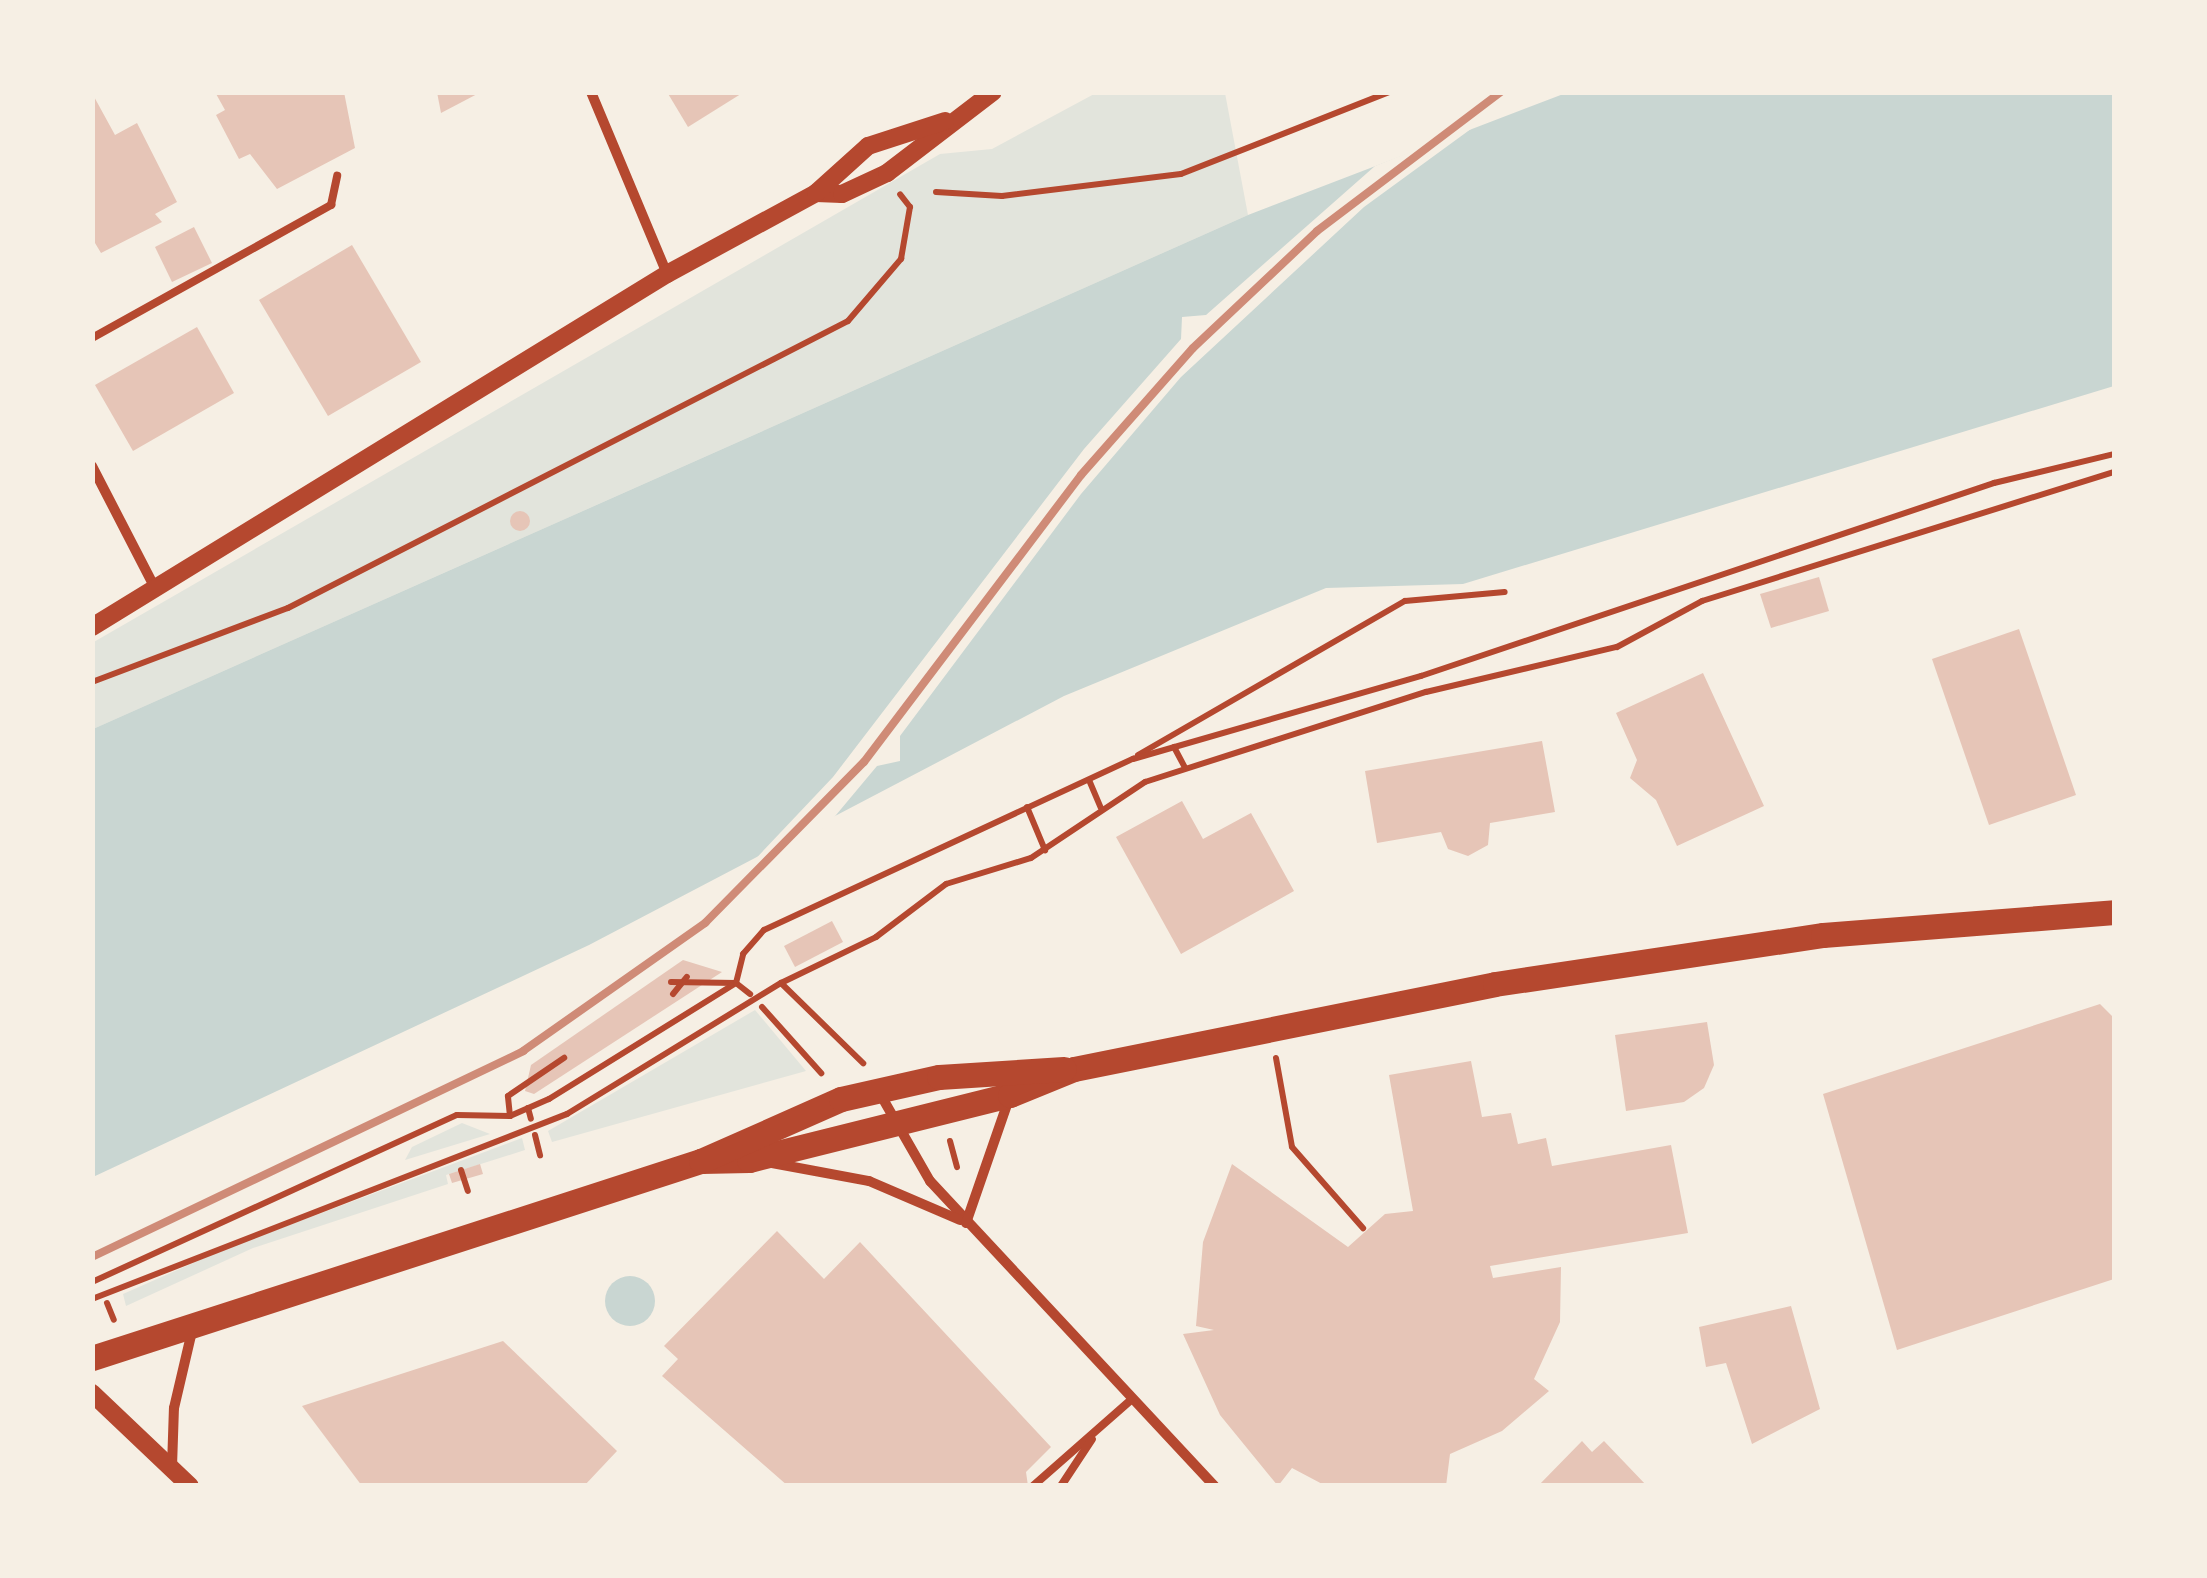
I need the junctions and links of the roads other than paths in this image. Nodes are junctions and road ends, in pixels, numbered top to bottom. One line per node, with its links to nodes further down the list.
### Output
1 (591, 92): 6 (street)
2 (993, 92): 3 (street)
3 (945, 121): 5 (street); 5 (street)
4 (337, 176): 7 (lane)
5 (816, 194): 6 (street)
6 (667, 274): 9 (street)
7 (92, 338)
8 (92, 466): 9 (street)
9 (156, 590): 10 (street)
10 (92, 626)
11 (2114, 912): 12 (main road)
12 (1074, 1069): 13 (main road); 14 (main road)
13 (874, 1081): 15 (street); 17 (main road)
14 (1010, 1095): 15 (main road); 18 (street)
15 (896, 1124): 16 (main road); 18 (street)
16 (749, 1160): 17 (main road); 18 (street)
17 (701, 1161): 19 (main road)
18 (966, 1222): 22 (street)
19 (194, 1324): 20 (main road); 24 (street)
20 (92, 1358)
21 (92, 1393): 24 (street)
22 (1132, 1398): 23 (lane); 28 (street)
23 (1097, 1431): 26 (lane); 27 (lane)
24 (172, 1468): 25 (street)
25 (190, 1486)
26 (1033, 1486)
27 (1062, 1486)
28 (1214, 1486)

